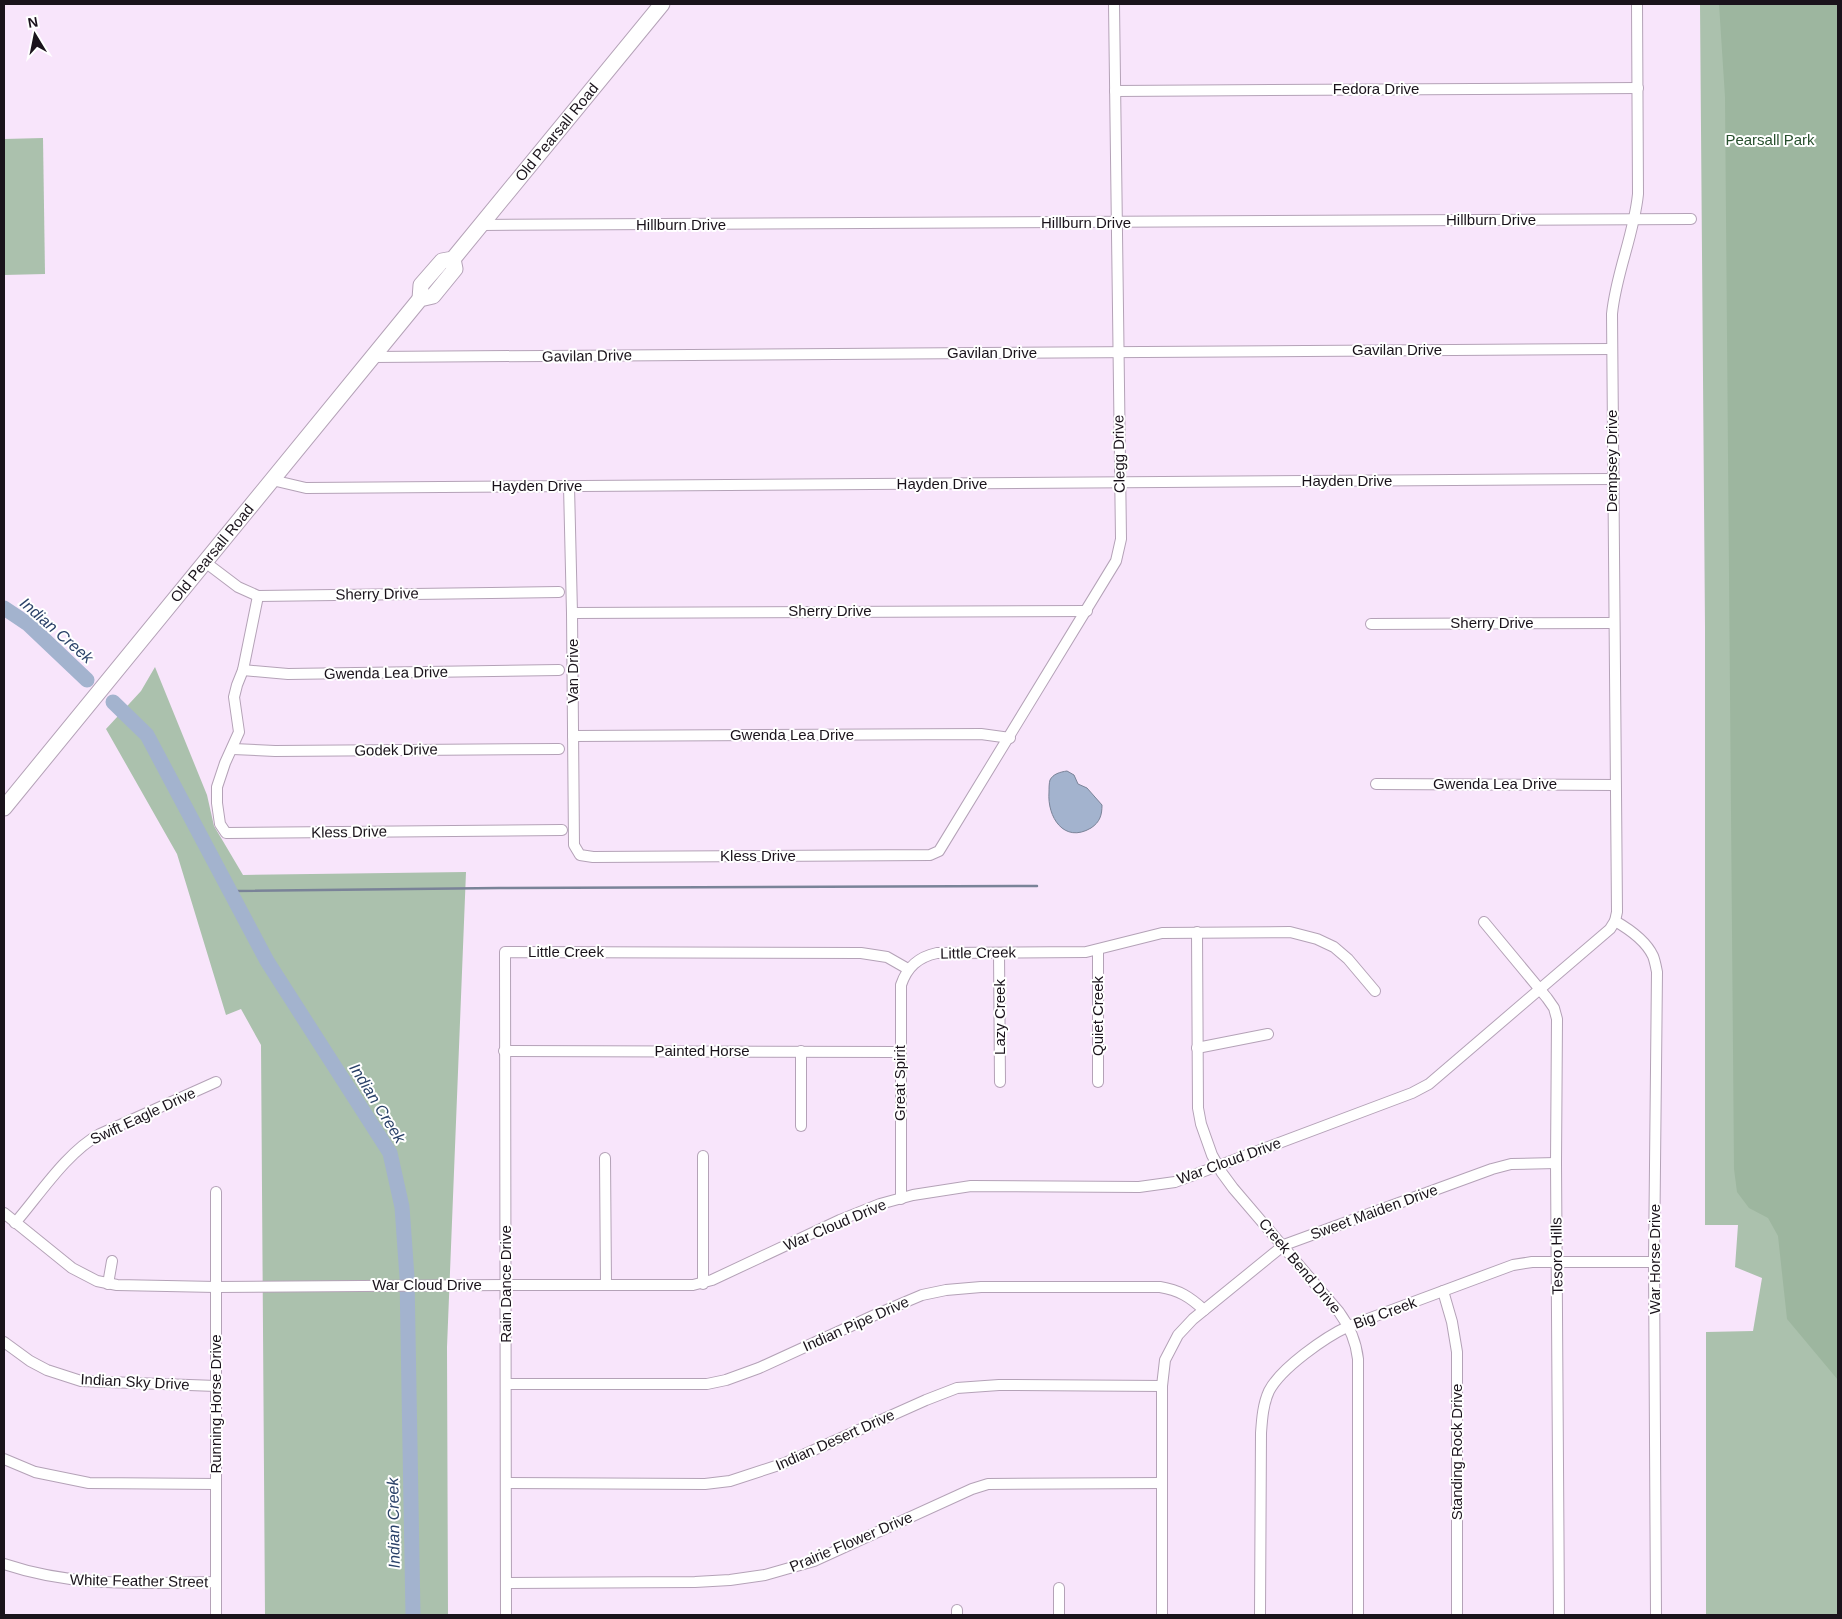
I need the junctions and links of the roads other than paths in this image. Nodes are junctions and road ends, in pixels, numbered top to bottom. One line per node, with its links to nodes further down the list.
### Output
1 (662, 4): 9 (main road, Old Pearsall Road)
2 (1114, 4): 5 (street, Clegg Drive)
3 (1637, 4): 4 (street, Dempsey Drive)
4 (1638, 88): 5 (street, Fedora Drive); 6 (street, Dempsey Drive)
5 (1115, 91): 8 (street, Clegg Drive)
6 (1635, 219): 7 (street, Hillburn Drive); 8 (street, Hillburn Drive); 10 (street, Dempsey Drive)
7 (1691, 219)
8 (1117, 222): 9 (street, Hillburn Drive); 11 (street, Clegg Drive)
9 (481, 225): 12 (main road, Old Pearsall Road)
10 (1612, 349): 11 (street, Gavilan Drive); 14 (street, Dempsey Drive)
11 (1118, 353): 12 (street, Gavilan Drive); 15 (street, Clegg Drive)
12 (372, 357): 13 (main road, Old Pearsall Road)
13 (272, 480): 16 (street, Hayden Drive); 17 (main road, Old Pearsall Road)
14 (1612, 480): 15 (street, Hayden Drive); 22 (street, Dempsey Drive)
15 (1119, 483): 16 (street, Hayden Drive); 20 (street, Clegg Drive)
16 (569, 486): 21 (street, Van Drive)
17 (205, 562): 19 (street, Sherry Drive); 32 (main road, Old Pearsall Road)
18 (559, 592): 19 (street, Sherry Drive)
19 (258, 596): 24 (street)
20 (1087, 611): 21 (street, Sherry Drive); 27 (street, Clegg Drive)
21 (572, 613): 26 (street, Van Drive)
22 (1613, 623): 23 (street, Sherry Drive); 31 (street, Dempsey Drive)
23 (1371, 624)
24 (243, 670): 25 (street, Gwenda Lea Drive); 28 (street)
25 (559, 670)
26 (573, 736): 27 (street, Gwenda Lea Drive); 35 (street, Van Drive)
27 (1010, 738): 34 (street, Clegg Drive)
28 (233, 749): 29 (street, Godek Drive); 33 (street, Kless Drive)
29 (559, 749)
30 (1376, 784): 31 (street, Gwenda Lea Drive)
31 (1615, 785): 36 (street, Dempsey Drive)
32 (4, 808)
33 (562, 830)
34 (936, 853): 35 (street, Kless Drive)
35 (580, 855)
36 (1615, 921): 43 (street, War Cloud Drive); 65 (street, War Horse Drive)
37 (1484, 922): 43 (street, Tesoro Hills)
38 (1197, 932): 39 (street, Little Creek); 44 (street, Little Creek); 46 (street, Creek Bend Drive)
39 (1098, 950): 41 (street, Little Creek); 52 (street, Quiet Creek)
40 (505, 952): 42 (street, Little Creek); 47 (street, Rain Dance Drive)
41 (999, 953): 42 (street, Little Creek); 51 (street, Lazy Creek)
42 (908, 969): 49 (street, Great Spirit)
43 (1539, 988): 56 (street, Tesoro Hills); 57 (street, War Cloud Drive)
44 (1374, 991)
45 (1268, 1034): 46 (street)
46 (1197, 1048): 57 (street, Creek Bend Drive)
47 (504, 1051): 48 (street, Painted Horse); 68 (street, Rain Dance Drive)
48 (801, 1051): 49 (street, Painted Horse); 53 (street)
49 (900, 1052): 59 (street, Great Spirit)
50 (216, 1082): 61 (street, Swift Eagle Drive)
51 (1000, 1082)
52 (1098, 1082)
53 (800, 1126)
54 (703, 1156): 67 (street)
55 (605, 1158): 69 (street)
56 (1556, 1163): 62 (street, Sweet Maiden Drive); 64 (street, Tesoro Hills)
57 (1217, 1165): 59 (street, War Cloud Drive); 62 (street, Creek Bend Drive)
58 (216, 1192): 70 (street, Running Horse Drive)
59 (901, 1199): 67 (street, War Cloud Drive)
60 (4, 1213): 61 (street, War Cloud Drive)
61 (15, 1223): 66 (street, War Cloud Drive)
62 (1284, 1245): 72 (street, Sweet Maiden Drive); 73 (street, Creek Bend Drive)
63 (112, 1261): 66 (street)
64 (1558, 1262): 65 (street, Big Creek); 71 (street, Big Creek); 93 (street, Tesoro Hills)
65 (1654, 1262): 94 (street, War Horse Drive)
66 (108, 1284): 70 (street, War Cloud Drive)
67 (703, 1284): 69 (street, War Cloud Drive)
68 (506, 1285): 69 (street, War Cloud Drive); 70 (street, War Cloud Drive); 75 (street, Rain Dance Drive)
69 (606, 1285)
70 (216, 1286): 76 (street, Running Horse Drive)
71 (1443, 1291): 73 (street, Big Creek); 92 (street, Standing Rock Drive)
72 (1204, 1310): 75 (street, Indian Pipe Drive); 77 (street, Sweet Maiden Drive)
73 (1349, 1326): 90 (street, Big Creek); 91 (street, Creek Bend Drive)
74 (4, 1342): 76 (street, Indian Sky Drive)
75 (506, 1384): 79 (street, Rain Dance Drive)
76 (216, 1386): 81 (street, Running Horse Drive)
77 (1162, 1386): 79 (street, Indian Desert Drive); 80 (street, Sweet Maiden Drive)
78 (4, 1459): 81 (street)
79 (506, 1483): 84 (street, Rain Dance Drive)
80 (1162, 1483): 84 (street, Prairie Flower Drive); 89 (street, Sweet Maiden Drive)
81 (216, 1484): 83 (street, Running Horse Drive)
82 (4, 1564): 83 (street, White Feather Street)
83 (216, 1582): 86 (street, Running Horse Drive)
84 (506, 1583): 87 (street, Rain Dance Drive)
85 (1059, 1588): 88 (street)
86 (216, 1615)
87 (506, 1615)
88 (1059, 1615)
89 (1162, 1615)
90 (1260, 1615)
91 (1358, 1615)
92 (1457, 1615)
93 (1559, 1615)
94 (1656, 1615)

